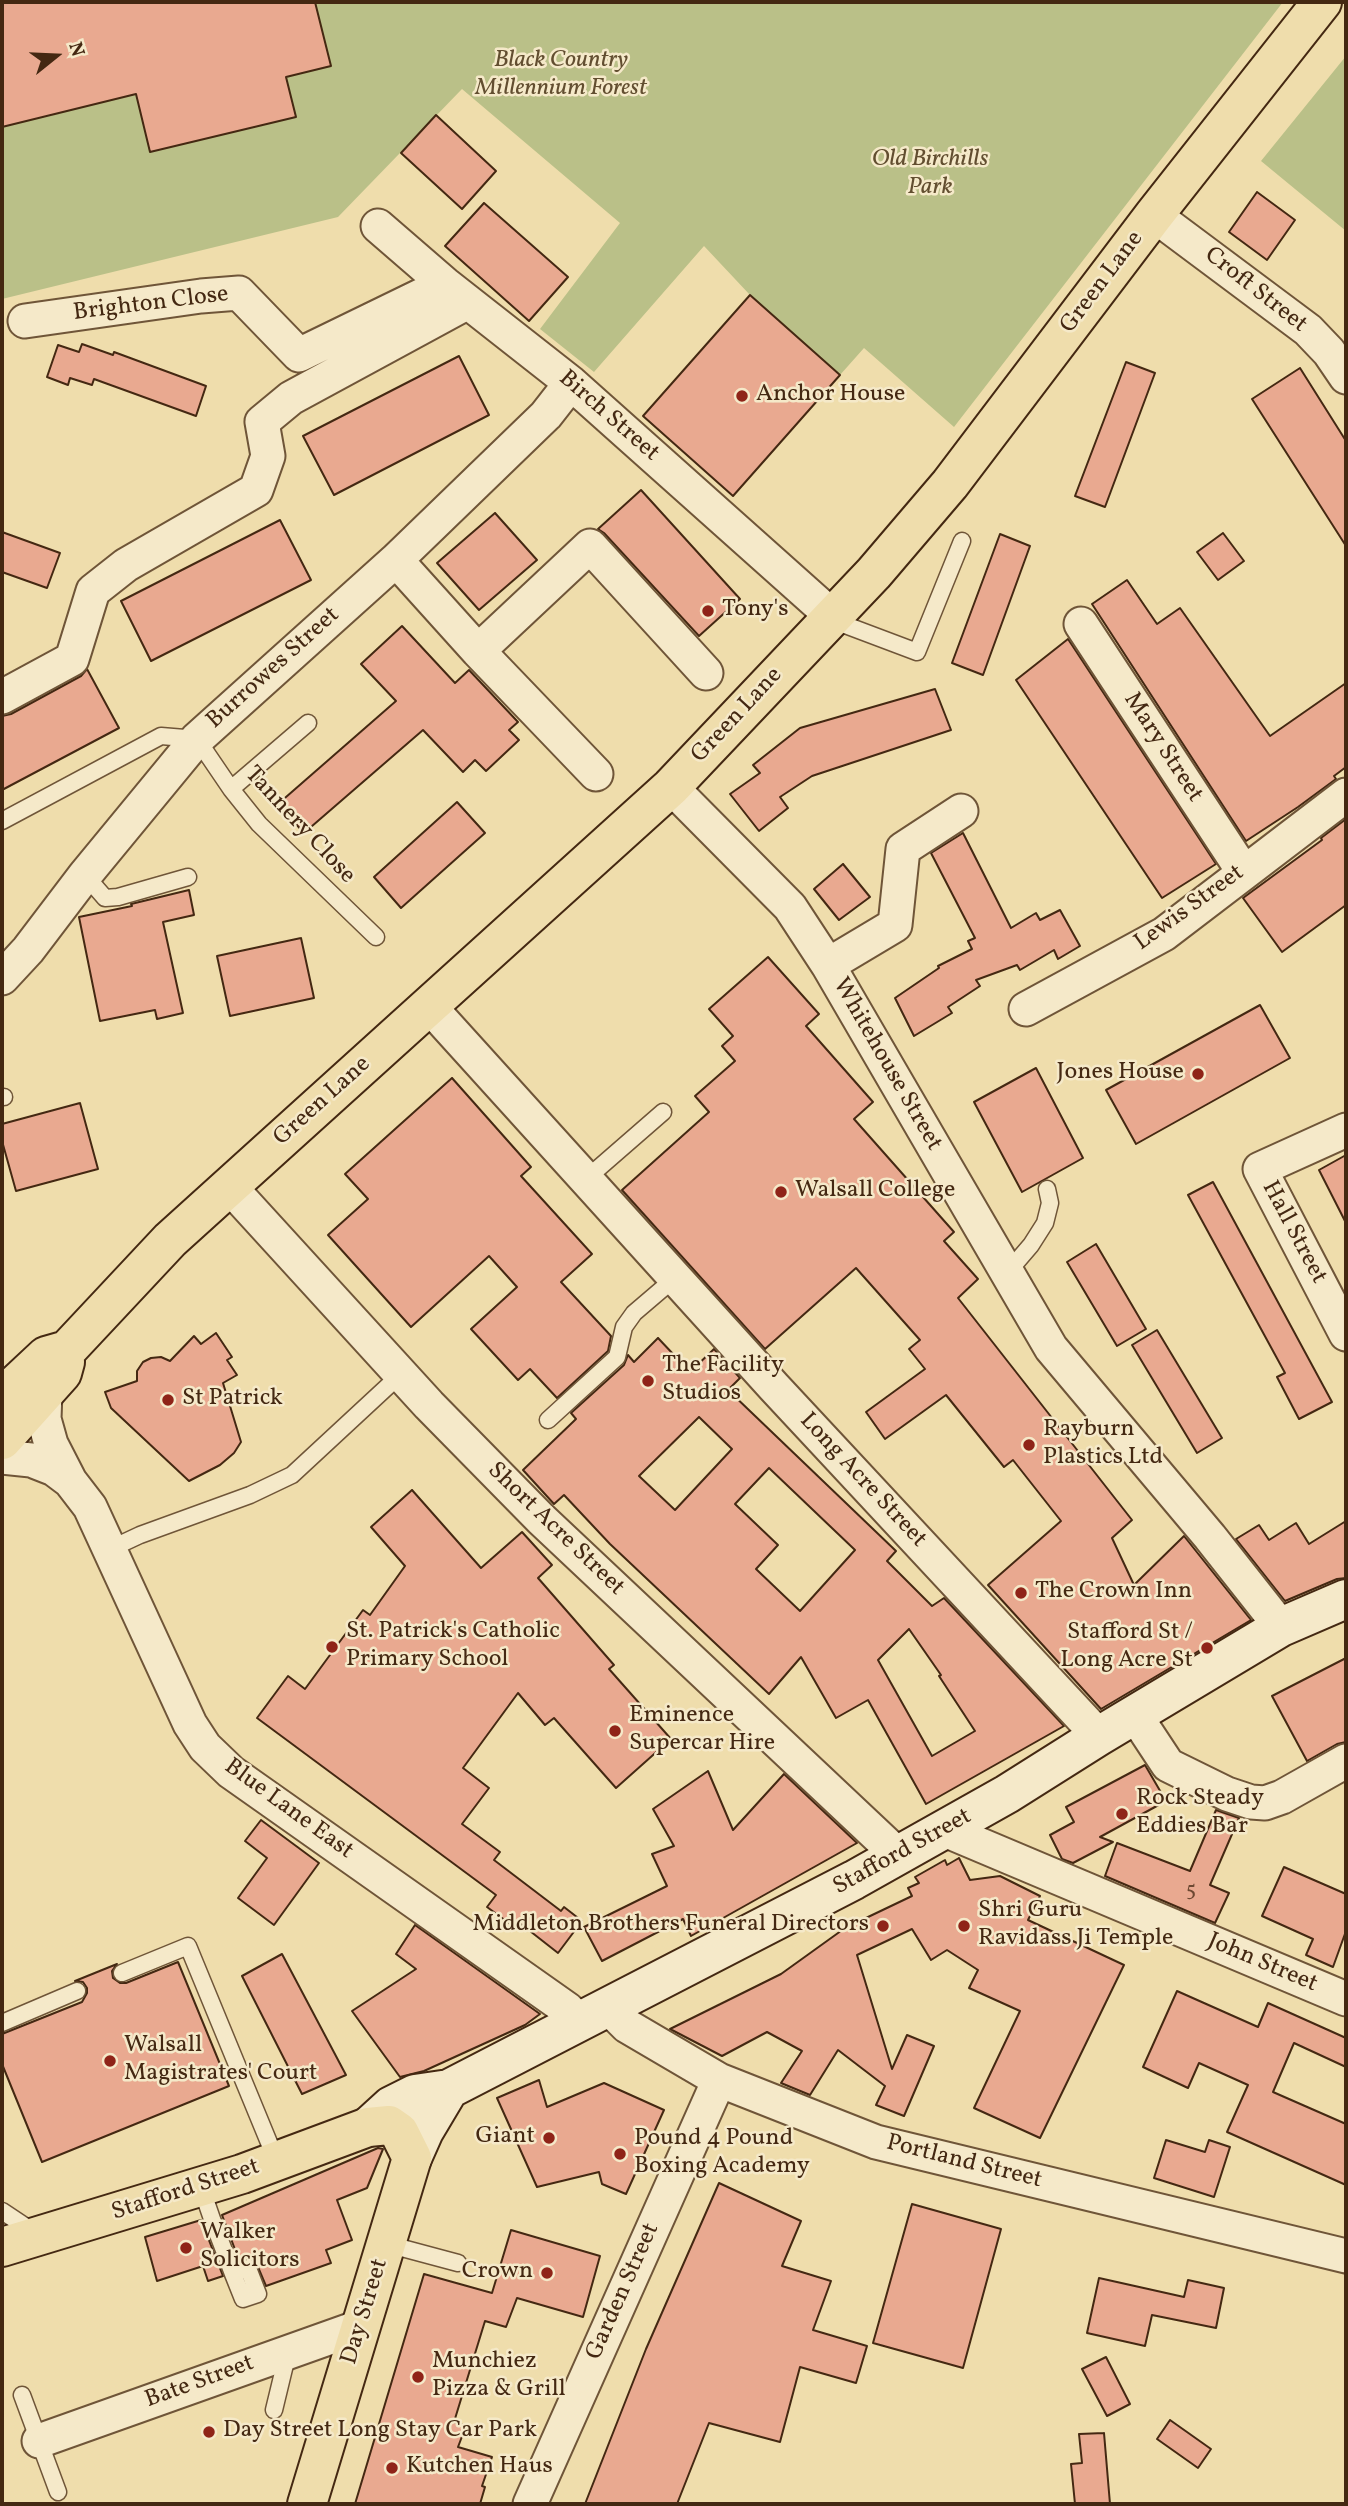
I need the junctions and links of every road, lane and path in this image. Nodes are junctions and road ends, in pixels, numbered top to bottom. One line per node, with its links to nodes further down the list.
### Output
1 (1322, 2): 2 (highway, Green Lane)
2 (1154, 215): 6 (street, Croft Street); 10 (highway, Green Lane)
3 (378, 226): 4 (street, Birch Street)
4 (456, 293): 5 (street, Brighton Close); 7 (street, Birch Street); 14 (street)
5 (25, 321)
6 (1346, 377)
7 (571, 383): 9 (street, Burrowes Street); 10 (street, Birch Street)
8 (962, 541): 10 (lane)
9 (396, 560): 12 (street); 16 (street, Burrowes Street)
10 (831, 617): 18 (highway, Green Lane)
11 (1081, 624): 23 (street, Mary Street)
12 (478, 651): 13 (street); 17 (street)
13 (706, 673)
14 (2, 697)
15 (308, 723): 19 (lane)
16 (197, 739): 19 (lane, Tannery Close); 22 (lane); 24 (street, Burrowes Street)
17 (596, 774)
18 (671, 787): 27 (street, Whitehouse Street); 29 (highway, Green Lane)
19 (231, 789): 26 (lane, Tannery Close)
20 (1346, 795): 23 (street, Lewis Street)
21 (961, 811): 27 (street)
22 (2, 821)
23 (1243, 871): 30 (street, Lewis Street)
24 (85, 875): 25 (lane); 28 (street, Burrowes Street)
25 (188, 877)
26 (376, 937)
27 (828, 965): 36 (street, Whitehouse Street)
28 (2, 978)
29 (429, 1006): 33 (street, Long Acre Street); 34 (highway, Green Lane)
30 (1026, 1009)
31 (663, 1112): 33 (lane)
32 (1346, 1130): 38 (street, Hall Street)
33 (586, 1179): 37 (street, Long Acre Street)
34 (229, 1186): 39 (highway, Green Lane); 40 (street, Short Acre Street)
35 (1047, 1189): 36 (lane)
36 (1007, 1273): 49 (street, Whitehouse Street)
37 (676, 1278): 43 (lane); 51 (street, Long Acre Street)
38 (1346, 1334)
39 (67, 1350): 41 (highway, Green Lane); 42 (highway, Green Lane)
40 (401, 1374): 47 (lane); 54 (street, Short Acre Street)
41 (45, 1392): 44 (highway, Green Lane); 46 (street, Blue Lane East)
42 (2, 1397)
43 (548, 1420)
44 (2, 1440)
45 (2, 1457): 46 (street, Blue Lane East)
46 (71, 1481): 47 (street, Blue Lane East)
47 (110, 1549): 58 (street, Blue Lane East)
48 (1346, 1599): 49 (main road, Stafford Street)
49 (1281, 1627): 50 (main road, Stafford Street)
50 (1135, 1715): 51 (main road, Stafford Street); 52 (street)
51 (1099, 1736): 53 (main road, Stafford Street)
52 (1346, 1761)
53 (945, 1830): 54 (main road, Stafford Street); 57 (street, John Street)
54 (899, 1856): 58 (main road, Stafford Street)
55 (122, 1973): 64 (lane)
56 (77, 1991): 59 (lane)
57 (1346, 1999)
58 (594, 2014): 60 (street, Portland Street); 61 (main road, Stafford Street)
59 (2, 2023)
60 (719, 2080): 69 (street, Portland Street); 79 (street, Garden Street)
61 (449, 2089): 62 (main road, Stafford Street); 63 (main road)
62 (379, 2126): 63 (highway); 64 (highway, Stafford Street)
63 (412, 2158): 68 (highway, Day Street)
64 (277, 2162): 65 (highway, Stafford Street)
65 (201, 2186): 67 (highway, Stafford Street); 71 (lane)
66 (2, 2211): 67 (lane)
67 (19, 2239)
68 (387, 2244): 70 (lane); 72 (highway, Day Street)
69 (1346, 2256)
70 (457, 2263)
71 (233, 2274)
72 (362, 2326): 73 (street, Bate Street); 78 (highway, Day Street)
73 (288, 2353): 75 (lane); 76 (street, Bate Street)
74 (22, 2395): 76 (lane)
75 (274, 2410)
76 (39, 2441): 77 (lane)
77 (58, 2491)
78 (307, 2504)
79 (530, 2504)

